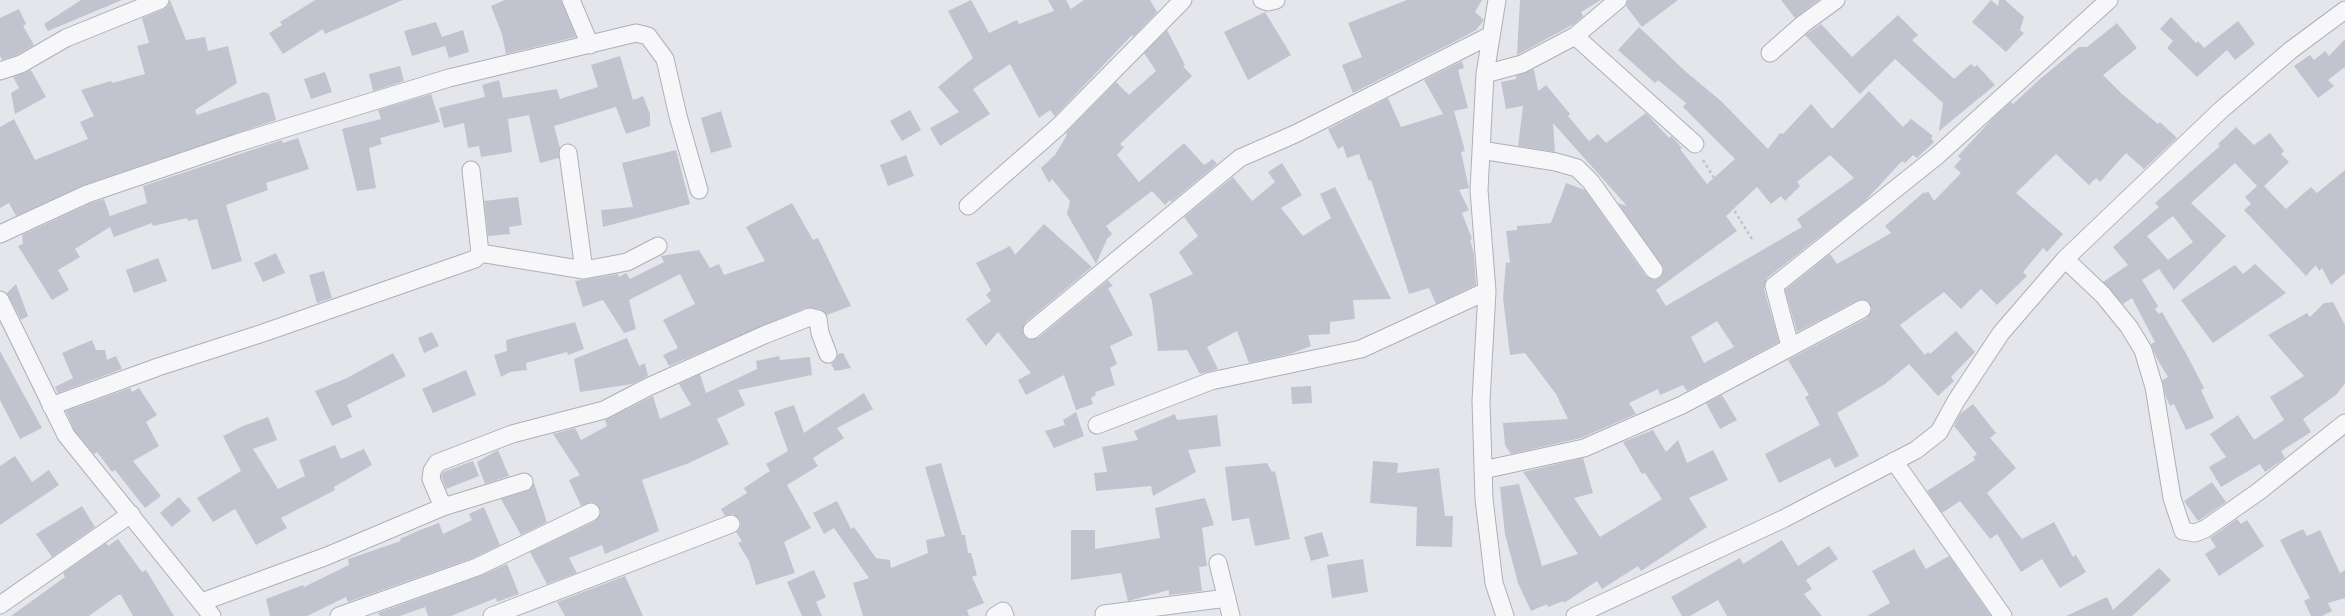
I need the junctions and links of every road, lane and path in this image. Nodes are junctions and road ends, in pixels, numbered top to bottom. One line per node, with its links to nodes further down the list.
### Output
1 (160, 0): 15 (street)
2 (571, 0): 13 (street)
3 (1183, 0): 22 (street)
4 (1262, 0): 5 (street)
5 (1276, 0)
6 (1497, 0): 11 (street)
7 (1618, 0): 12 (street)
8 (1836, 0): 14 (street)
9 (2109, 0): 34 (street)
10 (2345, 10): 27 (street)
11 (1492, 35): 16 (street); 33 (street)
12 (1575, 36): 16 (street); 17 (street)
13 (590, 44): 21 (street); 23 (street)
14 (1770, 53)
15 (0, 71)
16 (1485, 74): 18 (street)
17 (1695, 144): 24 (path)
18 (1481, 150): 29 (street); 30 (street)
19 (568, 154): 28 (street)
20 (471, 170): 26 (street)
21 (699, 190)
22 (968, 206)
23 (0, 234)
24 (1752, 240)
25 (658, 246): 28 (street)
26 (480, 253): 28 (street); 36 (street)
27 (2065, 259): 37 (street); 39 (street)
28 (584, 270)
29 (1654, 270)
30 (1487, 291): 38 (street); 40 (street)
31 (0, 300): 36 (street)
32 (1862, 309): 34 (street)
33 (1032, 330)
34 (1790, 346): 40 (street)
35 (828, 354): 42 (street)
36 (51, 406): 44 (street)
37 (2345, 423)
38 (1097, 424)
39 (1894, 461): 58 (street); 59 (street)
40 (1483, 470): 57 (street)
41 (524, 482): 42 (street)
42 (443, 507): 48 (street)
43 (591, 512): 52 (street)
44 (131, 514): 48 (street); 49 (street)
45 (731, 524): 53 (street)
46 (1218, 563): 47 (street)
47 (1227, 598): 50 (street); 56 (street)
48 (202, 602): 51 (street)
49 (0, 605)
50 (1104, 614)
51 (212, 616)
52 (339, 616)
53 (492, 616)
54 (995, 616): 55 (street)
55 (1005, 616)
56 (1231, 616)
57 (1505, 616)
58 (1575, 616)
59 (2003, 616)

